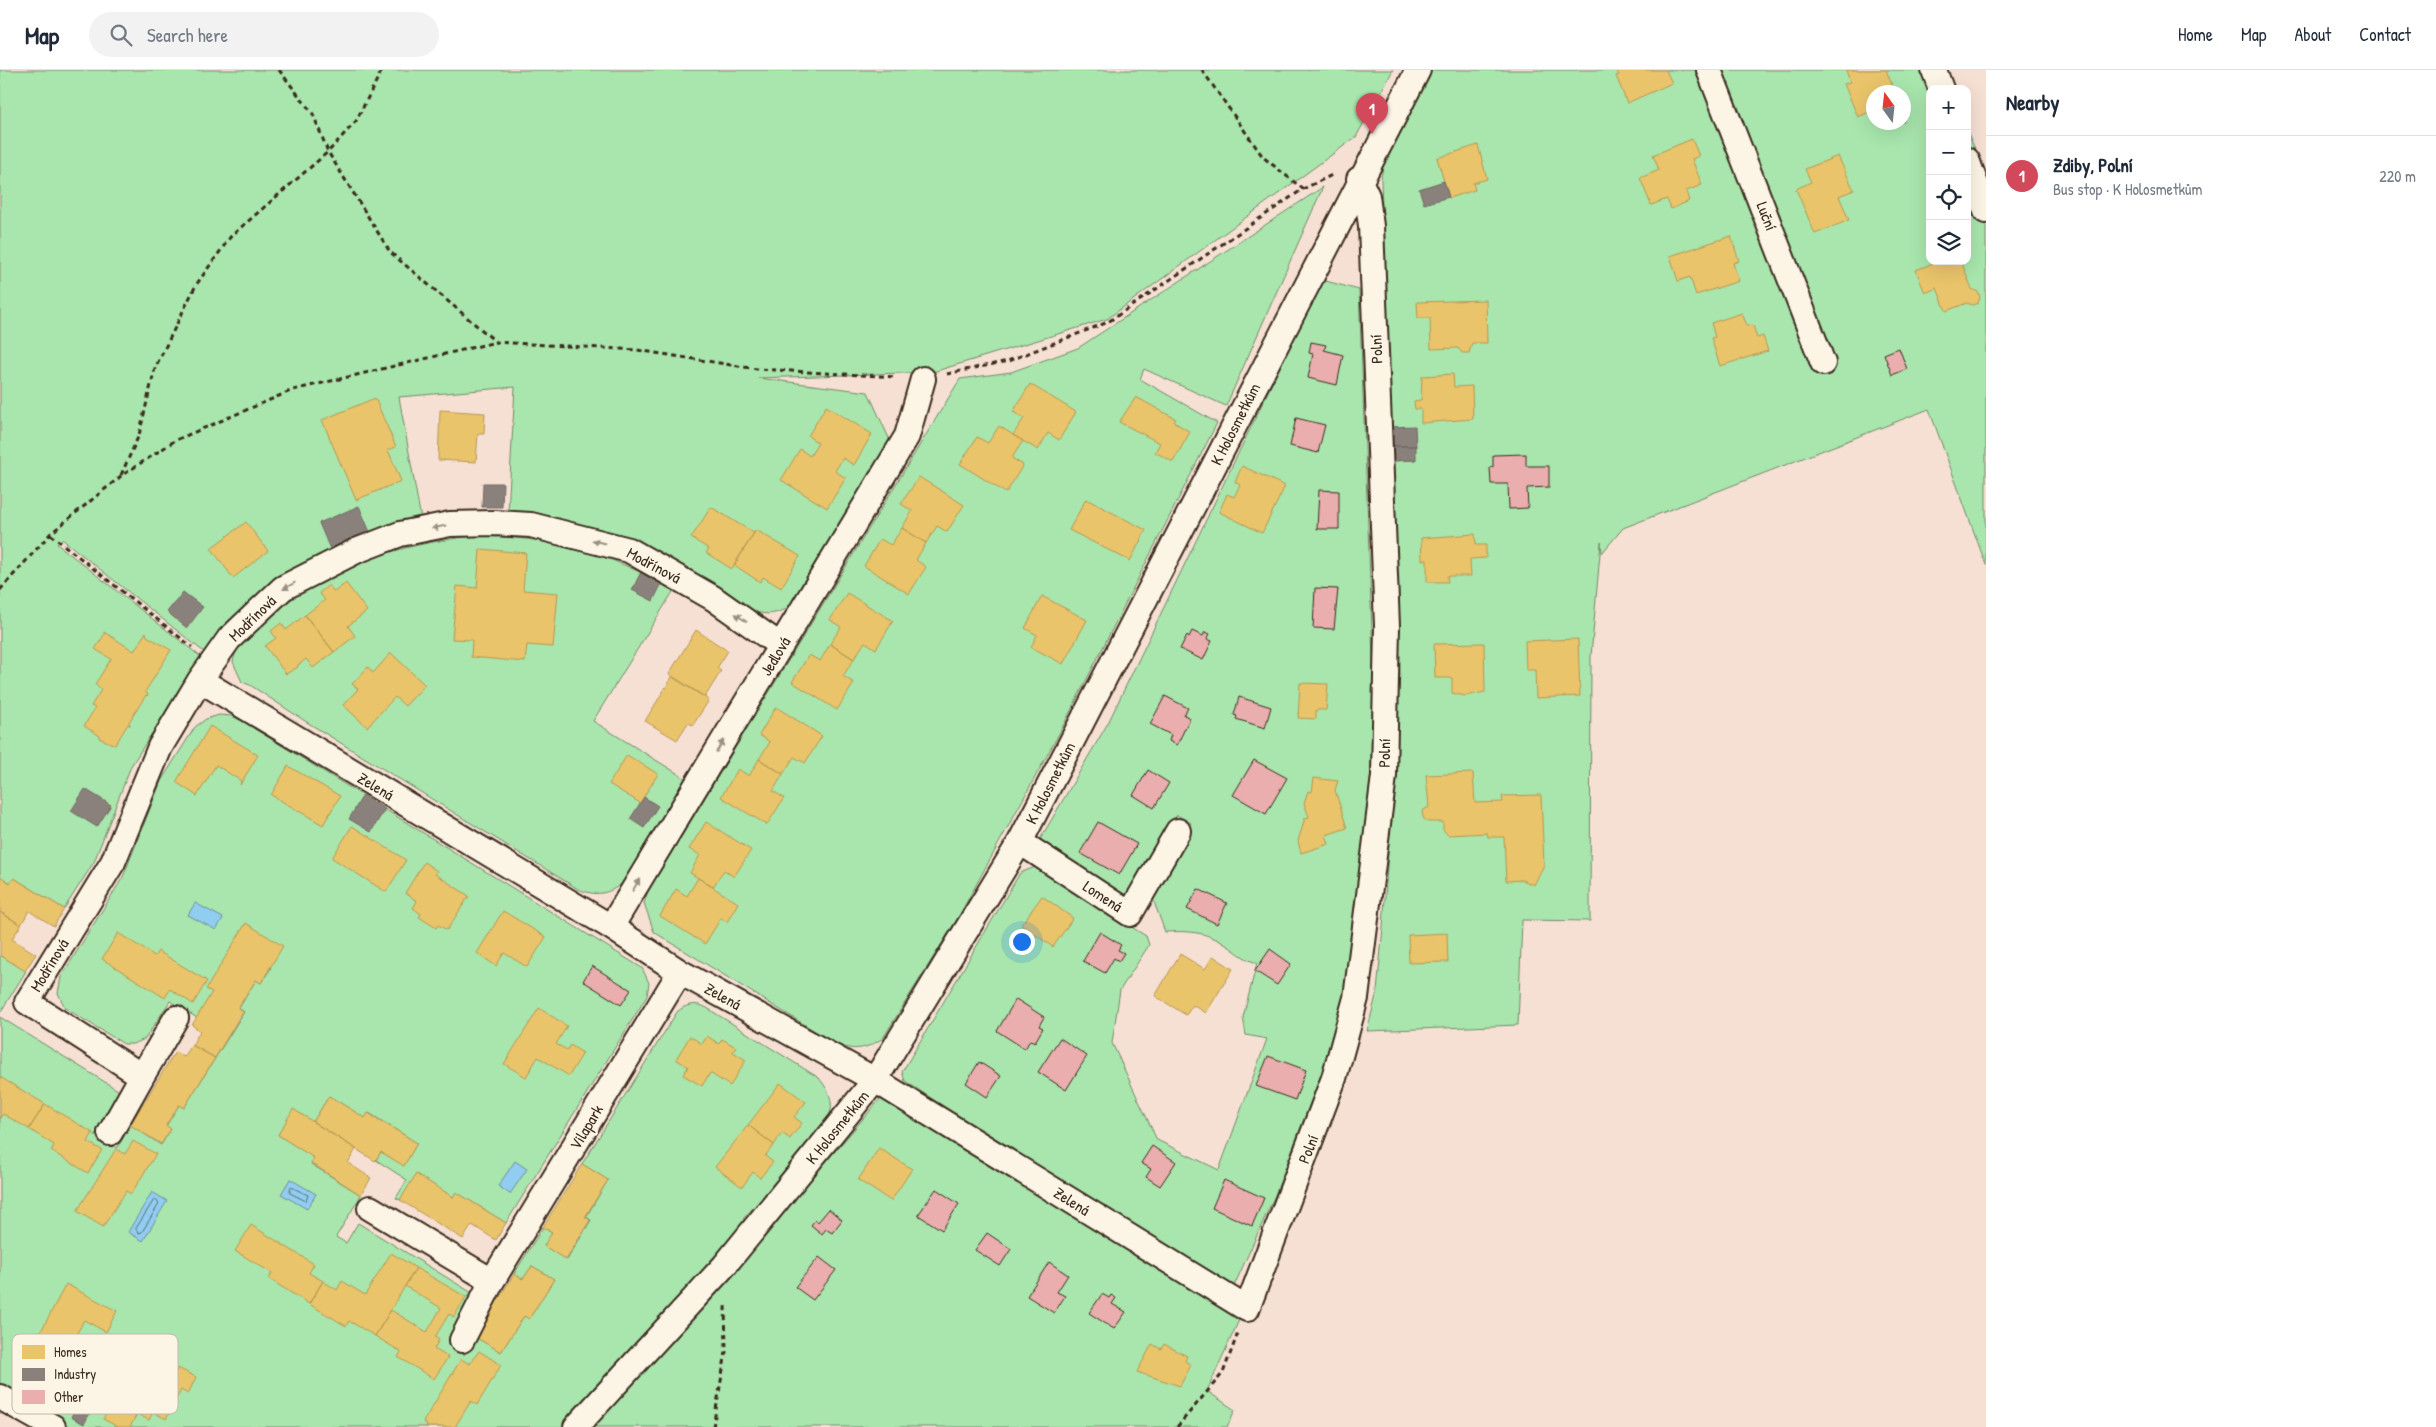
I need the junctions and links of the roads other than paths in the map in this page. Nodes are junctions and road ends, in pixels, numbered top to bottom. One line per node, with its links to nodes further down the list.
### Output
1 (1418, 70): 6 (street, K Holosmetkům)
2 (1709, 70): 8 (street, Luční)
3 (1934, 70): 4 (street)
4 (1940, 85)
5 (1971, 171): 7 (street)
6 (1359, 179): 13 (street, K Holosmetkům); 22 (street, Polní)
7 (1986, 210)
8 (1823, 363)
9 (923, 379): 10 (street, Jedlová)
10 (781, 646): 11 (street, Modřínová, one-way to 11); 14 (street, Jedlová, one-way to 10)
11 (206, 671): 14 (street, Zelená); 17 (street, Modřínová)
12 (1178, 830): 13 (street, Lomená)
13 (1020, 842): 18 (street, K Holosmetkům)
14 (611, 927): 15 (street, Zelená)
15 (680, 972): 18 (street, Zelená); 21 (street, Vilapark)
16 (176, 1018): 17 (street)
17 (142, 1076): 19 (street)
18 (875, 1080): 22 (street, Zelená); 28 (street, K Holosmetkům)
19 (110, 1133)
20 (370, 1208): 21 (street)
21 (492, 1281): 23 (street, Vilapark)
22 (1247, 1309)
23 (462, 1340)
24 (0, 1397): 25 (street)
25 (12, 1404)
26 (28, 1414): 27 (street)
27 (46, 1425)
28 (576, 1427)

